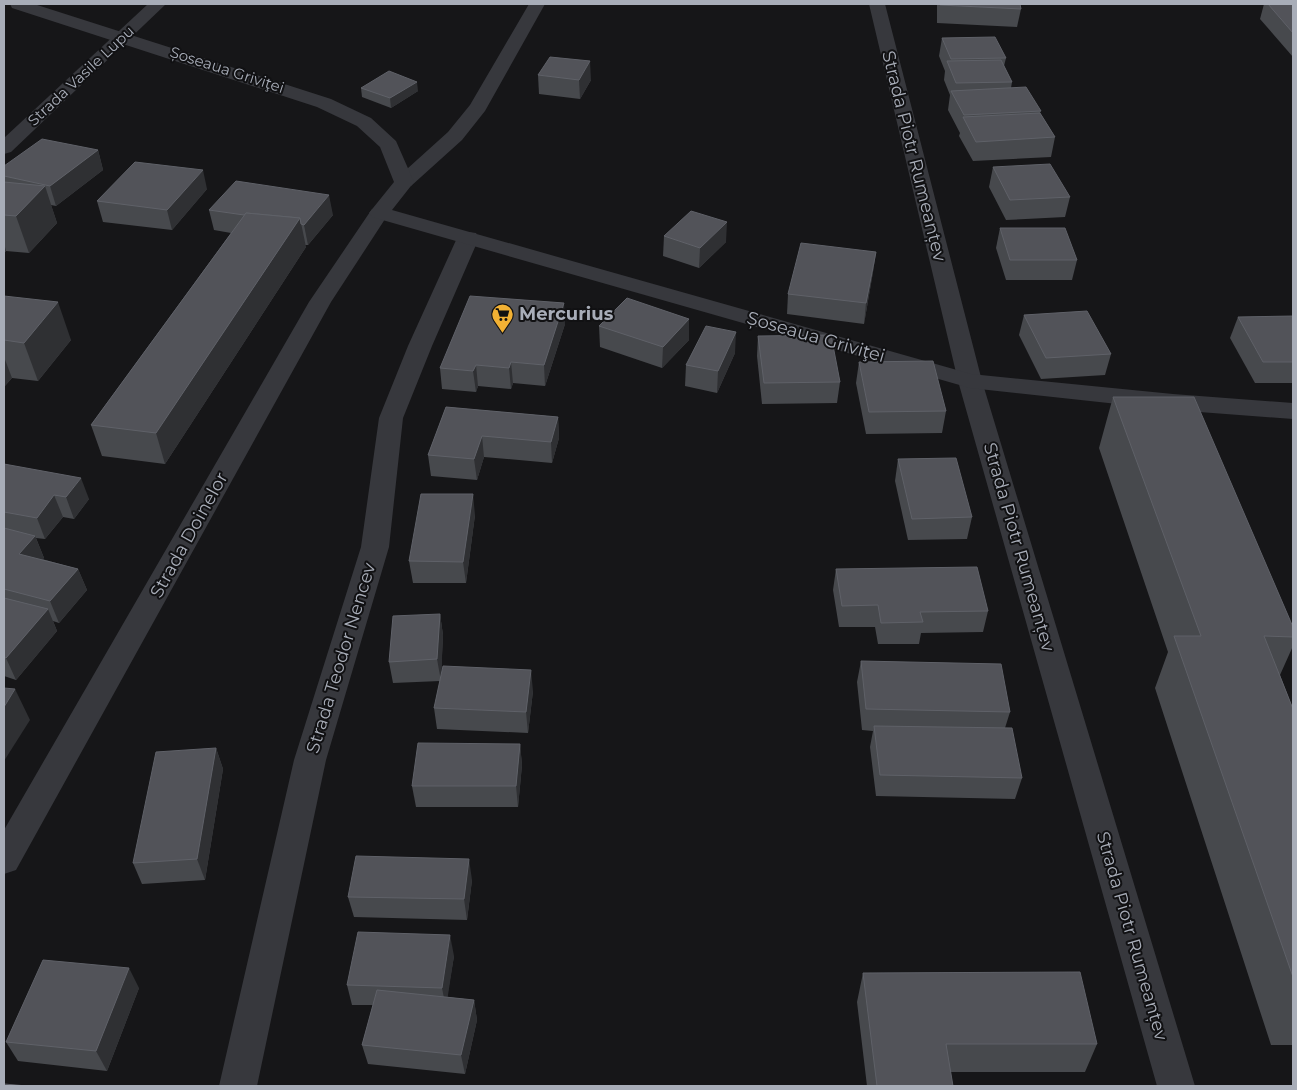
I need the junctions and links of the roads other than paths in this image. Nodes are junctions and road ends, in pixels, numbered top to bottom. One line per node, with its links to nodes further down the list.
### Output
1 (18, 4): 5 (street, Șoseaua Griviţei)
2 (158, 4): 5 (street, Strada Vasile Lupu)
3 (537, 4): 7 (street)
4 (877, 4): 10 (street, Strada Piotr Rumeanțev)
5 (124, 37): 6 (street, Strada Vasile Lupu); 7 (street, Șoseaua Griviţei)
6 (4, 148)
7 (404, 182): 8 (street)
8 (379, 213): 9 (street, Șoseaua Griviţei); 12 (street, Strada Doinelor)
9 (468, 238): 10 (street, Șoseaua Griviţei); 13 (street, Strada Teodor Nencev)
10 (970, 381): 11 (street, Șoseaua Griviţei); 14 (street, Strada Piotr Rumeanțev)
11 (1293, 411)
12 (4, 860)
13 (238, 1086)
14 (1176, 1086)

